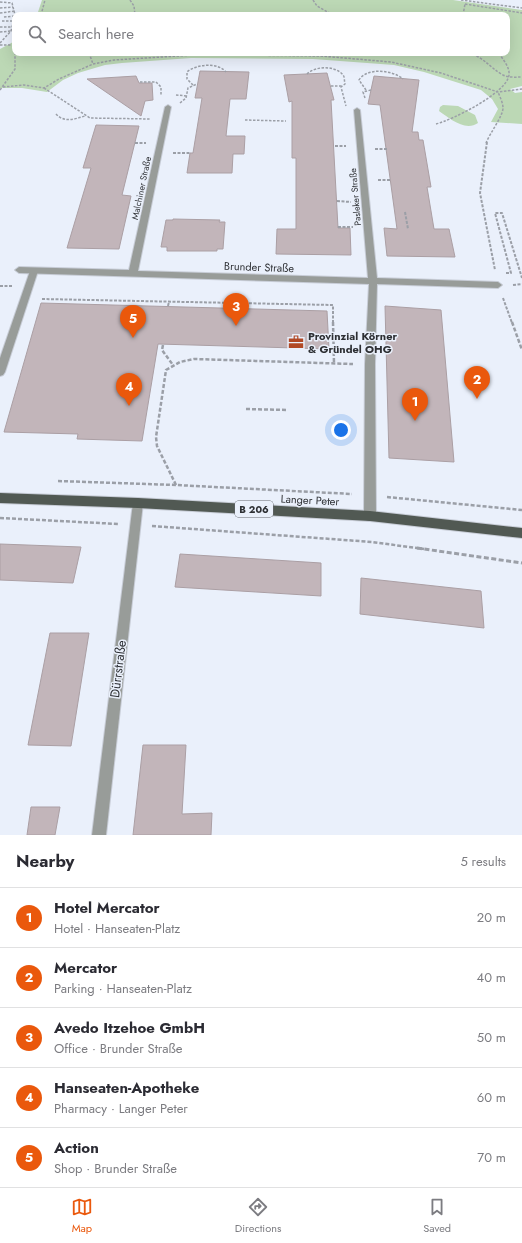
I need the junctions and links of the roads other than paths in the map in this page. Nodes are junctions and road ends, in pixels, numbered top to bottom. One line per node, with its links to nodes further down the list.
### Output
1 (168, 107): 5 (street, Malchiner Straße)
2 (357, 110): 6 (street, Pasleker Straße)
3 (19, 270): 4 (street, Brunder Straße)
4 (34, 271): 5 (street, Brunder Straße); 8 (street)
5 (133, 273): 6 (street, Brunder Straße)
6 (373, 282): 7 (street, Brunder Straße); 11 (street, Pasleker Straße)
7 (498, 285)
8 (0, 372)
9 (0, 498): 10 (main road, Langer Peter / B 206)
10 (138, 503): 11 (main road, Langer Peter / B 206); 13 (street, Dürrstraße)
11 (370, 516): 12 (main road, Langer Peter / B 206)
12 (522, 533)
13 (98, 835)

